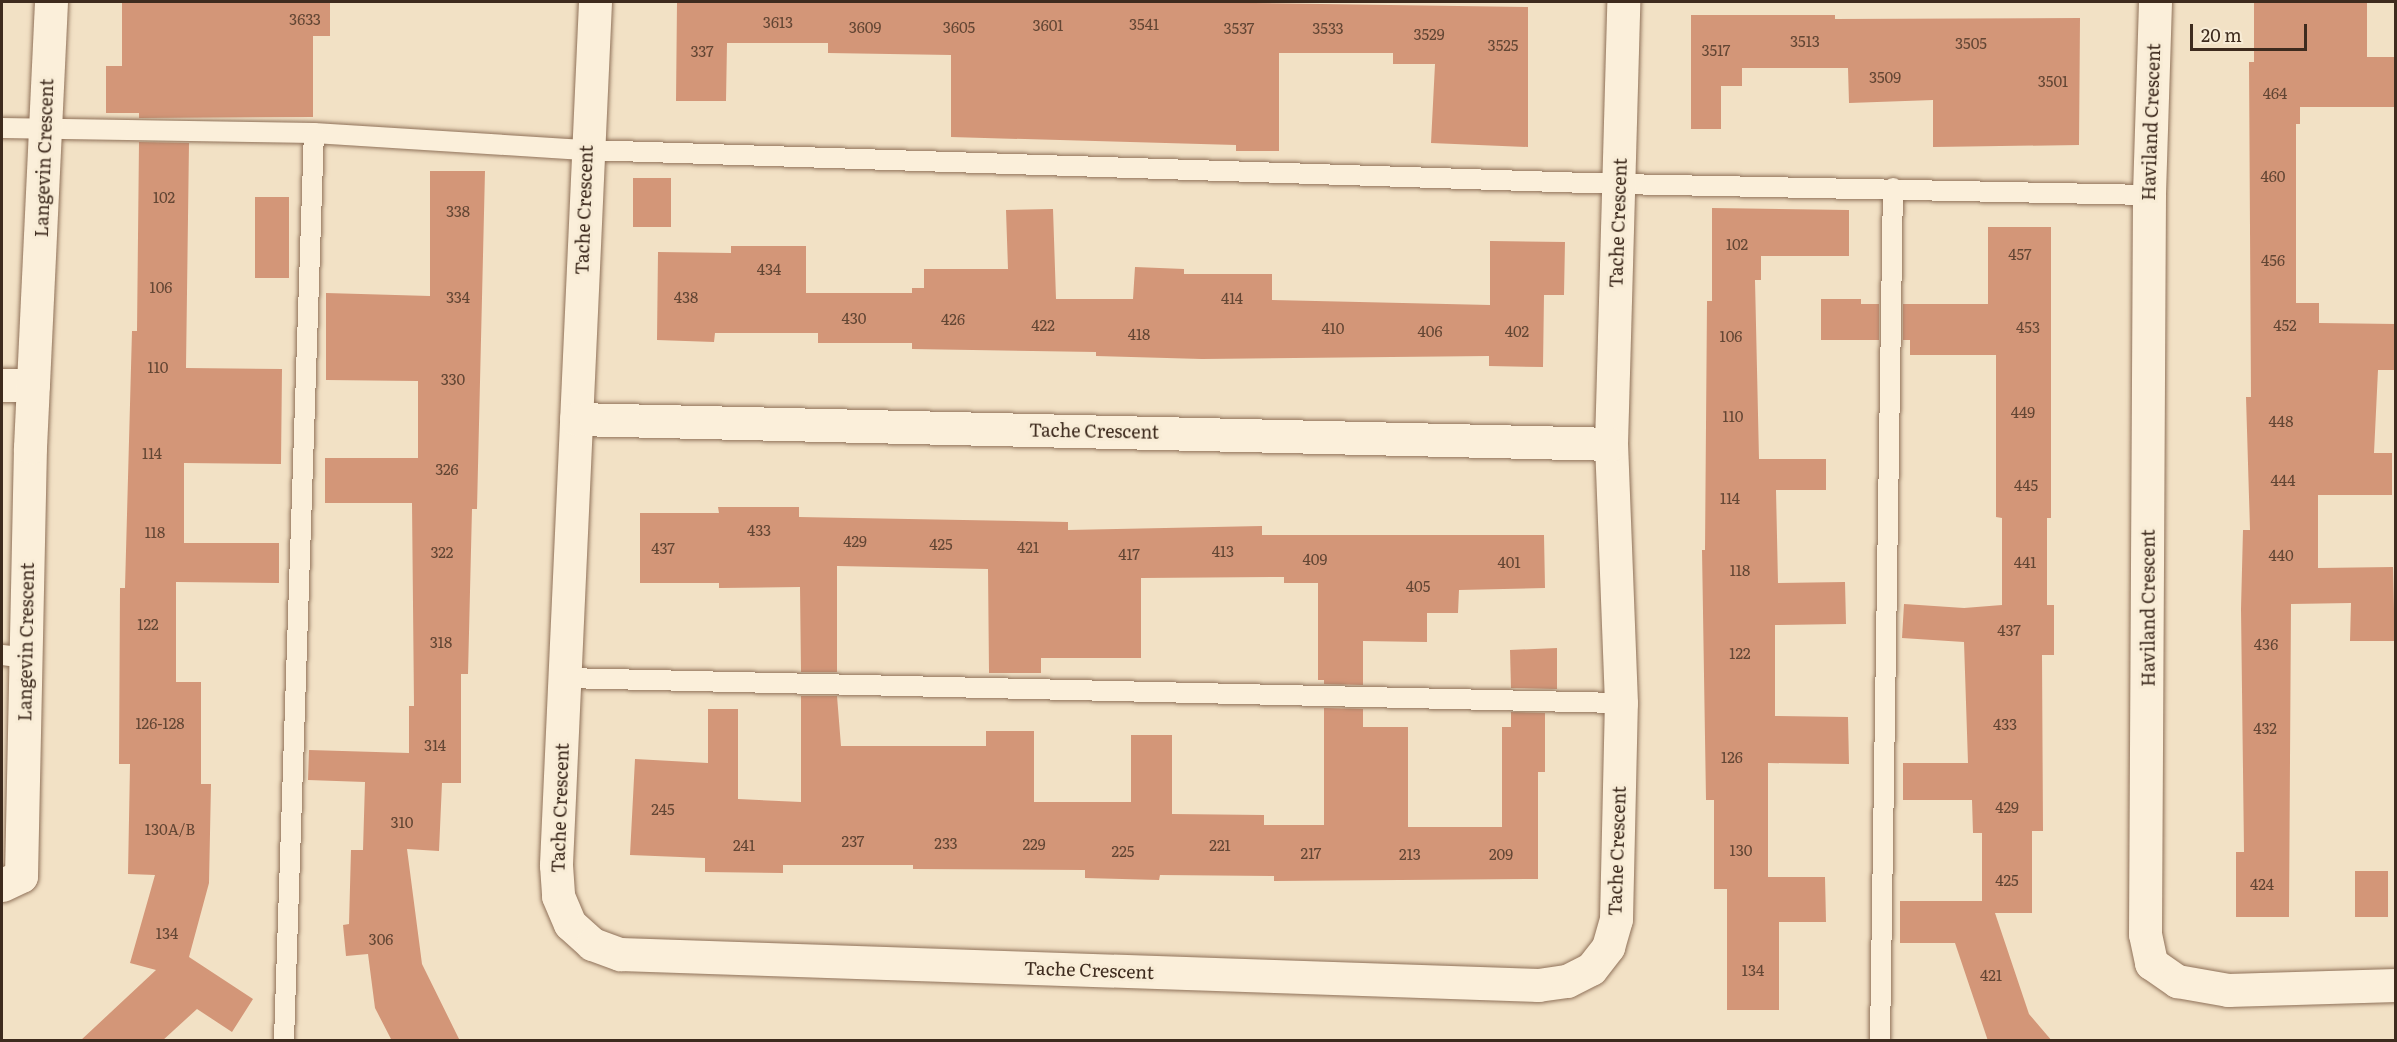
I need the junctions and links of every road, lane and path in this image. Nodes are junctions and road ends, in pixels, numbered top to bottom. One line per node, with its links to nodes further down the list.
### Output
1 (51, 2): 6 (street, Langevin Crescent)
2 (595, 2): 8 (street, Tache Crescent)
3 (1623, 2): 9 (street, Tache Crescent)
4 (2155, 2): 11 (street, Haviland Crescent)
5 (2, 128): 6 (lane)
6 (45, 128): 7 (lane); 12 (street, Langevin Crescent)
7 (314, 133): 8 (lane); 20 (lane)
8 (587, 150): 9 (lane); 13 (street, Tache Crescent)
9 (1619, 184): 10 (lane); 14 (street, Tache Crescent)
10 (1893, 188): 11 (lane); 21 (lane)
11 (2149, 195): 19 (street, Haviland Crescent)
12 (17, 385): 15 (street, Langevin Crescent)
13 (576, 419): 14 (street, Tache Crescent); 16 (street, Tache Crescent)
14 (1611, 444): 17 (street, Tache Crescent)
15 (13, 657): 18 (street, Langevin Crescent)
16 (565, 678): 17 (lane); 17 (street, Tache Crescent)
17 (1621, 703)
18 (2, 885)
19 (2396, 985)
20 (284, 1041)
21 (1880, 1041)

